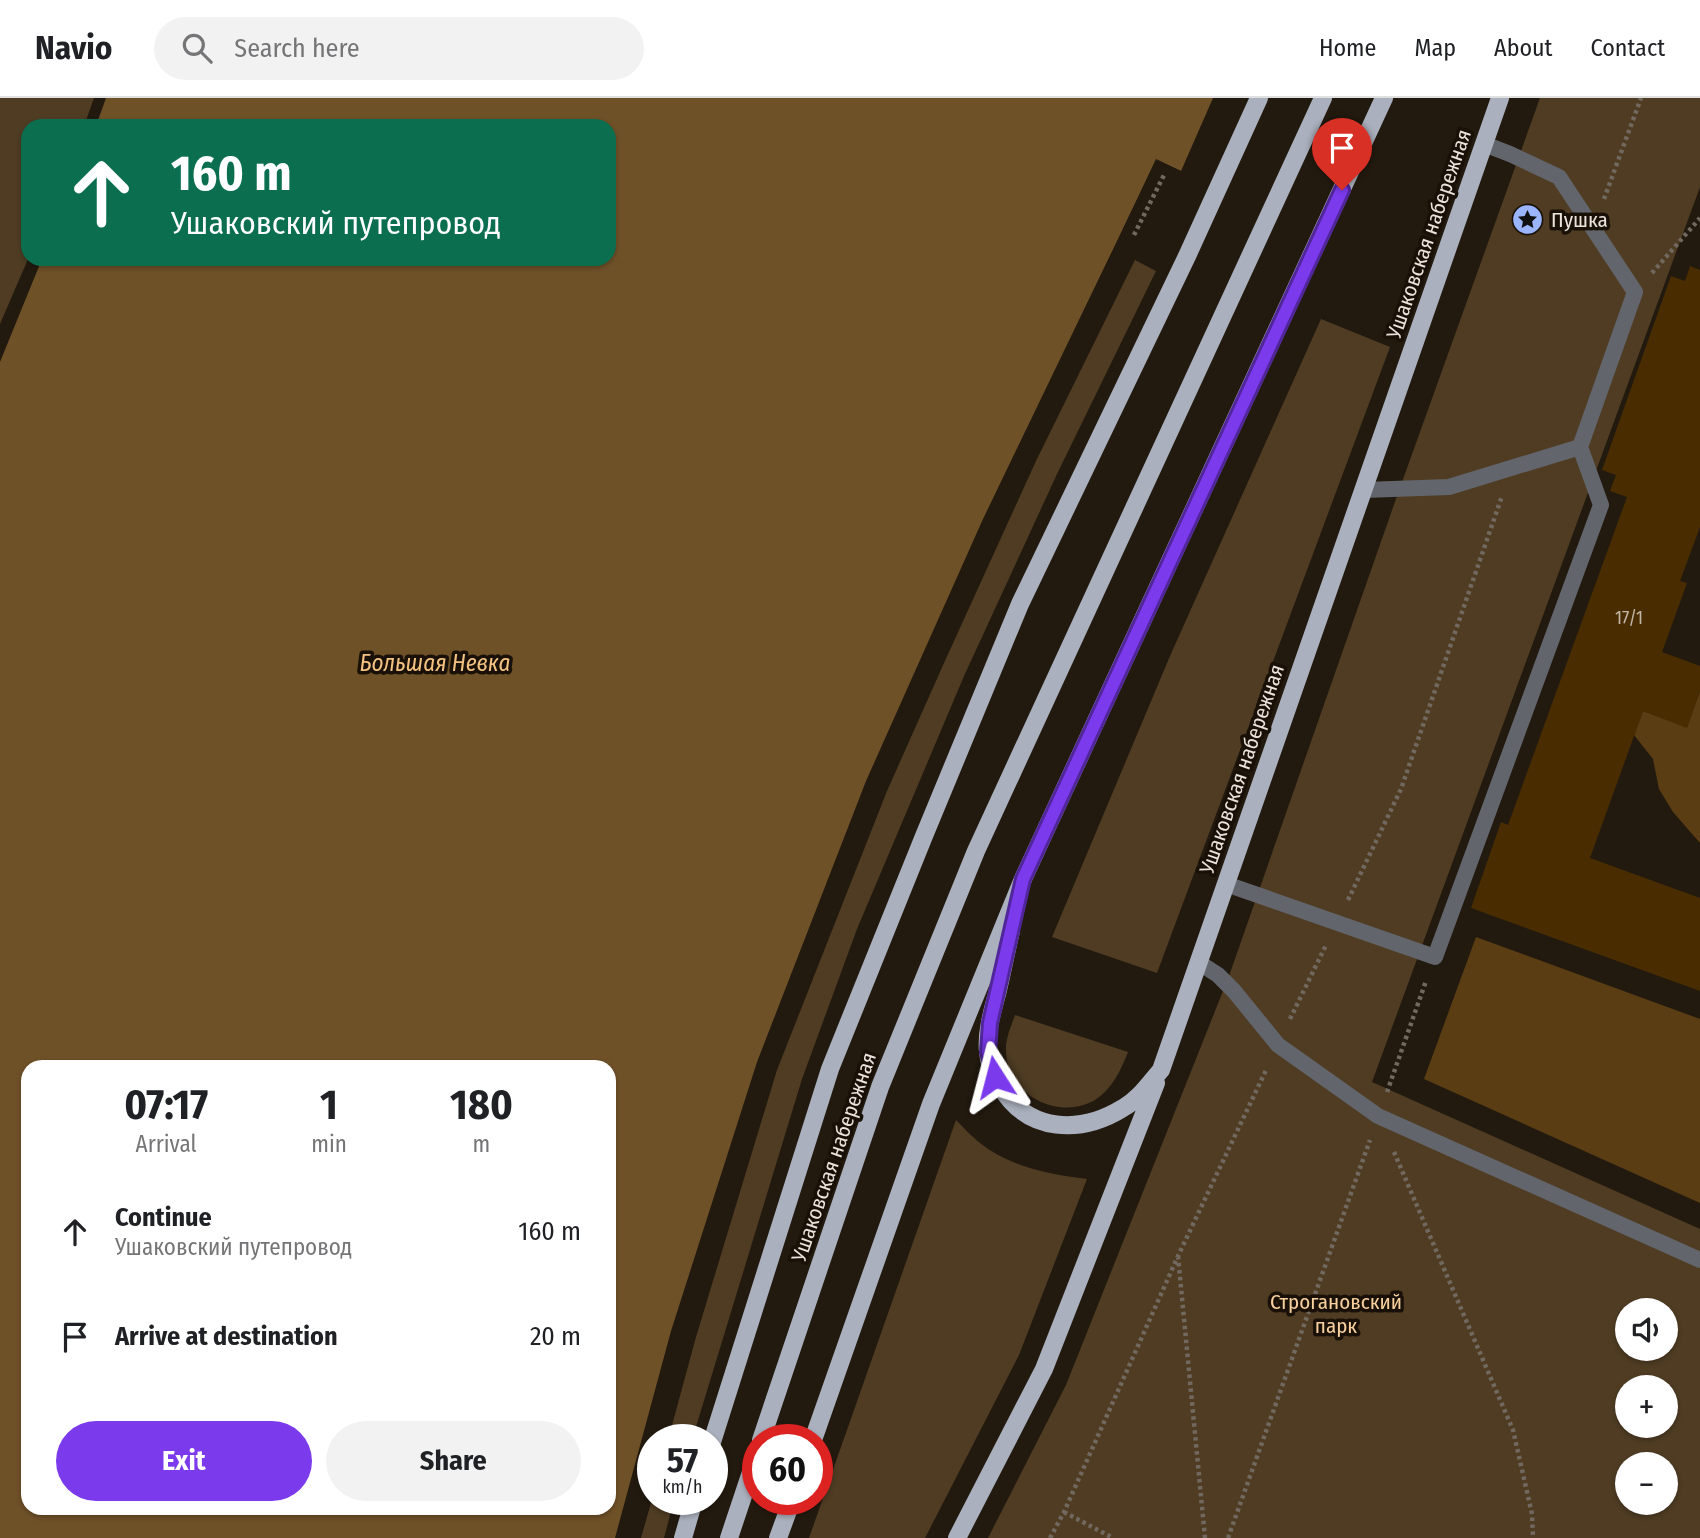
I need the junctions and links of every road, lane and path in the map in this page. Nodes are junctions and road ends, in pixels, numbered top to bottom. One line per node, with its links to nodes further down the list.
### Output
1 (1259, 98): 25 (main road)
2 (1323, 98): 26 (main road, Ушаковская набережная)
3 (1384, 98): 15 (main road, Ушаковская набережная)
4 (1500, 98): 6 (main road, Ушаковская набережная)
5 (1641, 98): 9 (path)
6 (1484, 144): 9 (lane); 14 (main road, Ушаковская набережная)
7 (1164, 174): 10 (path)
8 (1700, 218): 11 (path)
9 (1594, 227): 11 (lane)
10 (1134, 235)
11 (1635, 292): 12 (lane)
12 (1580, 447): 13 (lane); 18 (lane)
13 (1512, 469): 14 (lane); 17 (path)
14 (1364, 490): 16 (main road, Ушаковская набережная)
15 (1023, 879): 21 (main road, Ушаковская набережная); 27 (main road, Ушаковская набережная)
16 (1226, 884): 17 (lane); 19 (main road, Ушаковская набережная)
17 (1337, 923): 18 (lane); 20 (path)
18 (1435, 957): 22 (path)
19 (1198, 962): 20 (lane); 21 (main road, Ушаковская набережная)
20 (1278, 1045): 22 (lane); 23 (path)
21 (1161, 1070): 35 (main road)
22 (1378, 1116): 24 (lane); 39 (path); 40 (path)
23 (1178, 1256): 29 (path); 38 (path)
24 (1700, 1261)
25 (718, 1424)
26 (766, 1424)
27 (819, 1424)
28 (742, 1499): 33 (main road)
29 (1064, 1512): 36 (path); 37 (path)
30 (690, 1515): 32 (main road)
31 (786, 1515): 34 (main road)
32 (683, 1538)
33 (729, 1538)
34 (778, 1538)
35 (957, 1538)
36 (1050, 1538)
37 (1113, 1538)
38 (1205, 1538)
39 (1228, 1538)
40 (1533, 1538)

